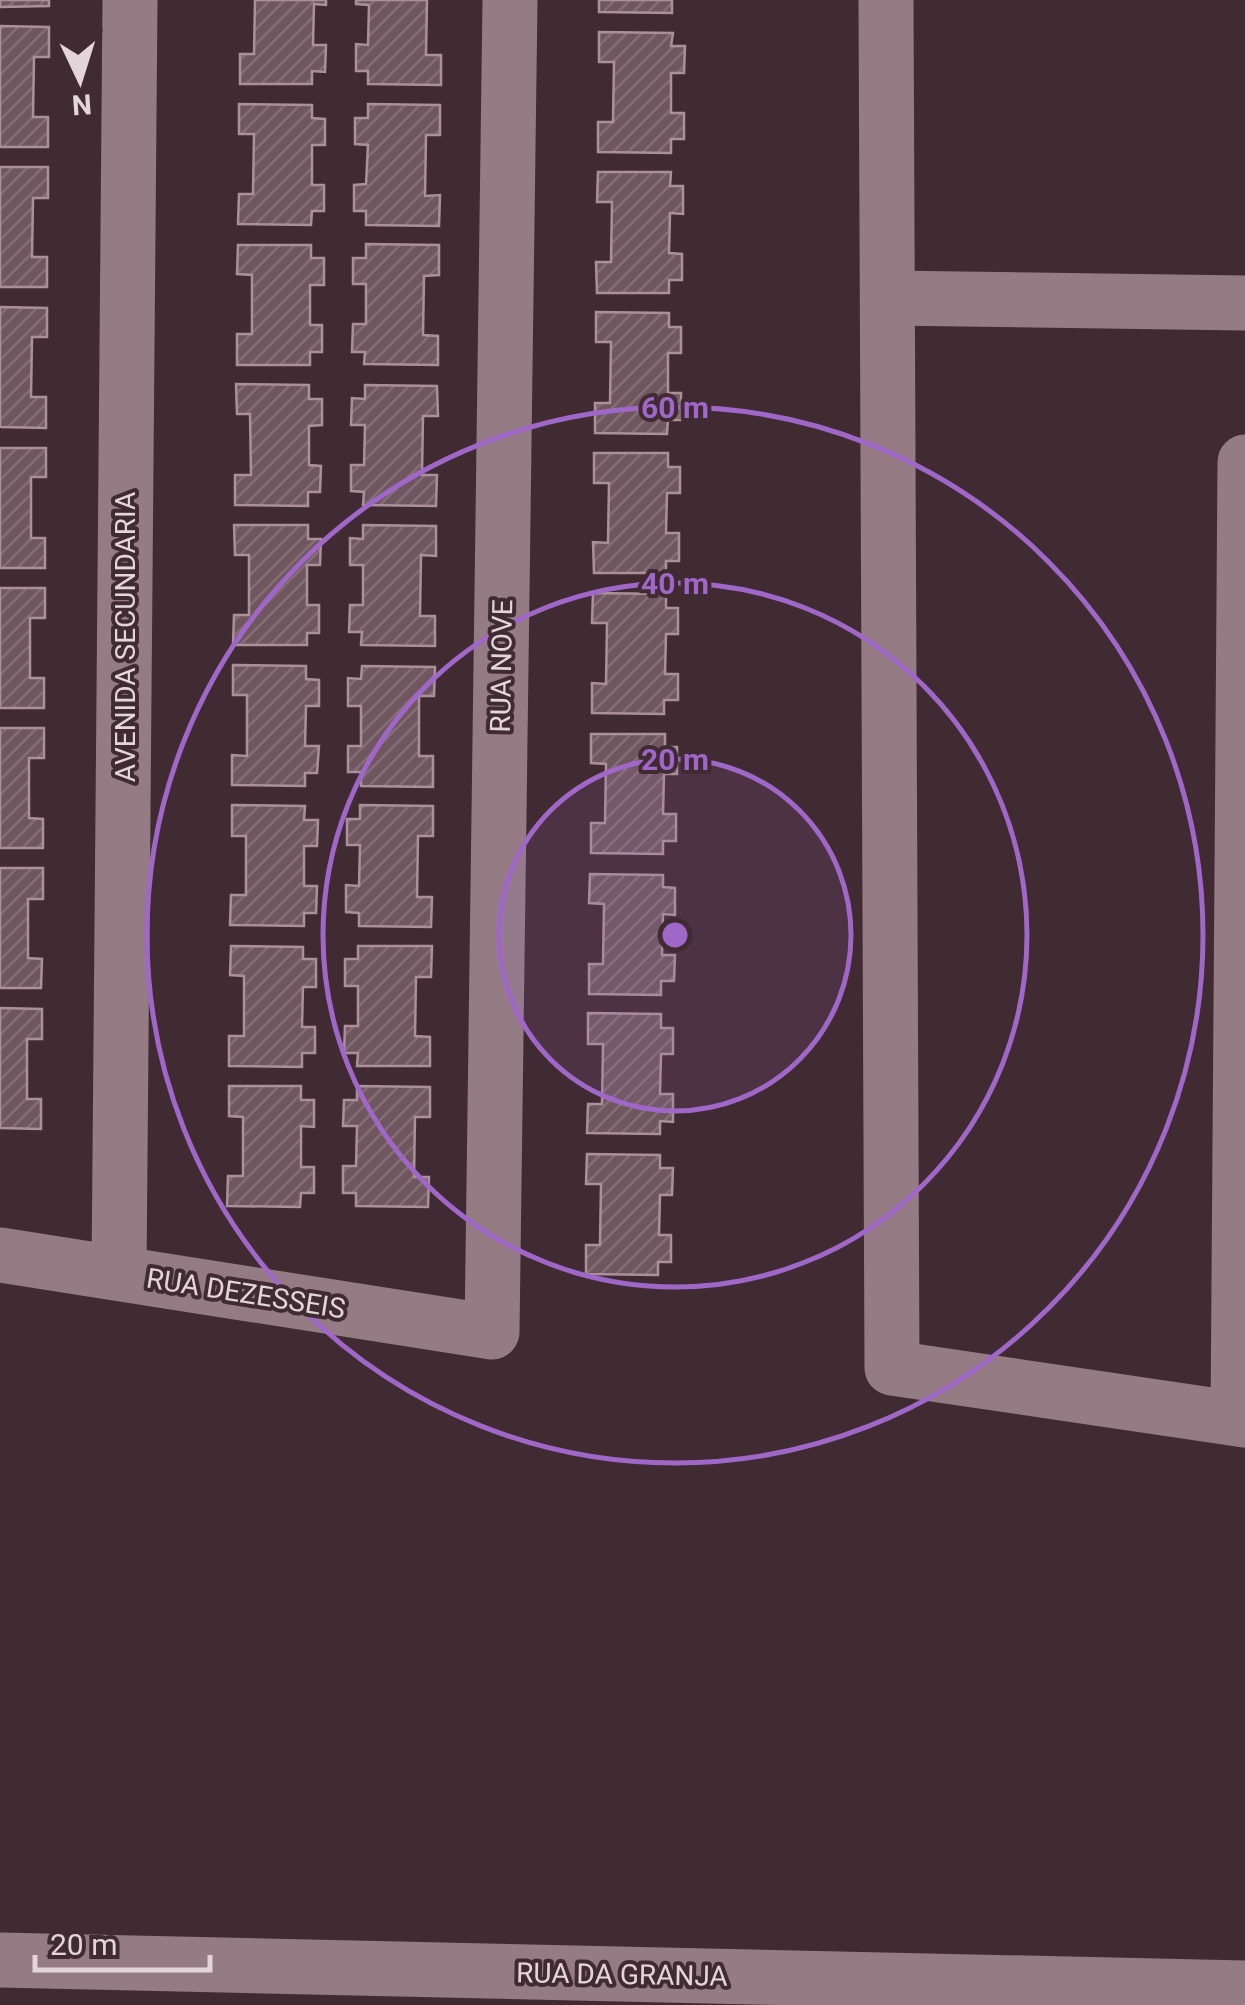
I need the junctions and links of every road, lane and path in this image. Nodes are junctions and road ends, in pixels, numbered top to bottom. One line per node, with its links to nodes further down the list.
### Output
1 (130, 0): 8 (street, AVENIDA SECUNDARIA)
2 (510, 0): 9 (street, RUA NOVE)
3 (886, 0): 4 (street)
4 (888, 298): 5 (street); 10 (street)
5 (1245, 303)
6 (1245, 462): 10 (street)
7 (0, 1255): 8 (street, RUA DEZESSEIS)
8 (119, 1273): 9 (street, RUA DEZESSEIS)
9 (492, 1332)
10 (1242, 1420)
11 (0, 1960): 12 (street, RUA DA GRANJA)
12 (1245, 1988)

